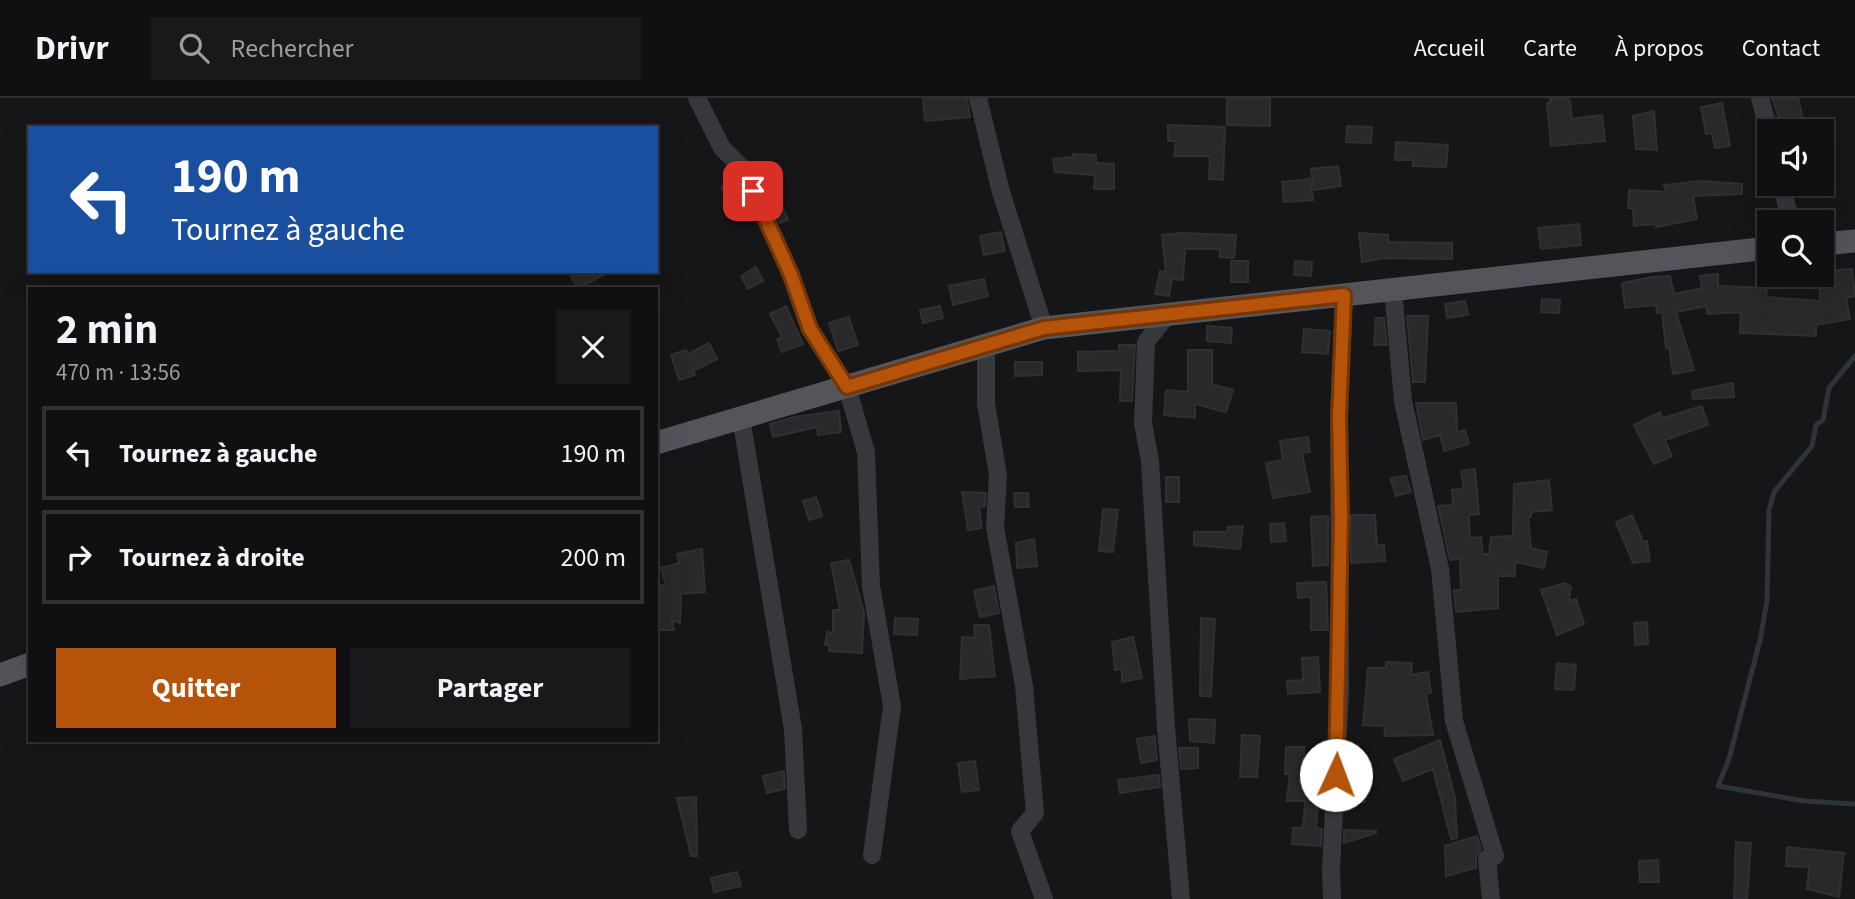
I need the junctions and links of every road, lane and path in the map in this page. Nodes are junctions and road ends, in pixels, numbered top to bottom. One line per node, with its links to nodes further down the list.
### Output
1 (697, 98): 13 (street)
2 (978, 98): 11 (street)
3 (1760, 98): 4 (street)
4 (1766, 119)
5 (1855, 241): 6 (main road)
6 (1834, 243)
7 (1757, 249): 8 (main road)
8 (1393, 289): 9 (main road); 23 (street)
9 (1344, 295): 10 (main road); 22 (street)
10 (1168, 314): 11 (main road); 21 (street)
11 (1044, 328): 12 (main road)
12 (986, 345): 13 (main road); 20 (street)
13 (847, 387): 14 (main road); 19 (street)
14 (741, 418): 15 (main road); 18 (street)
15 (658, 442)
16 (28, 665): 17 (main road)
17 (0, 675)
18 (798, 830)
19 (872, 855)
20 (1044, 899)
21 (1181, 899)
22 (1332, 899)
23 (1491, 899)

